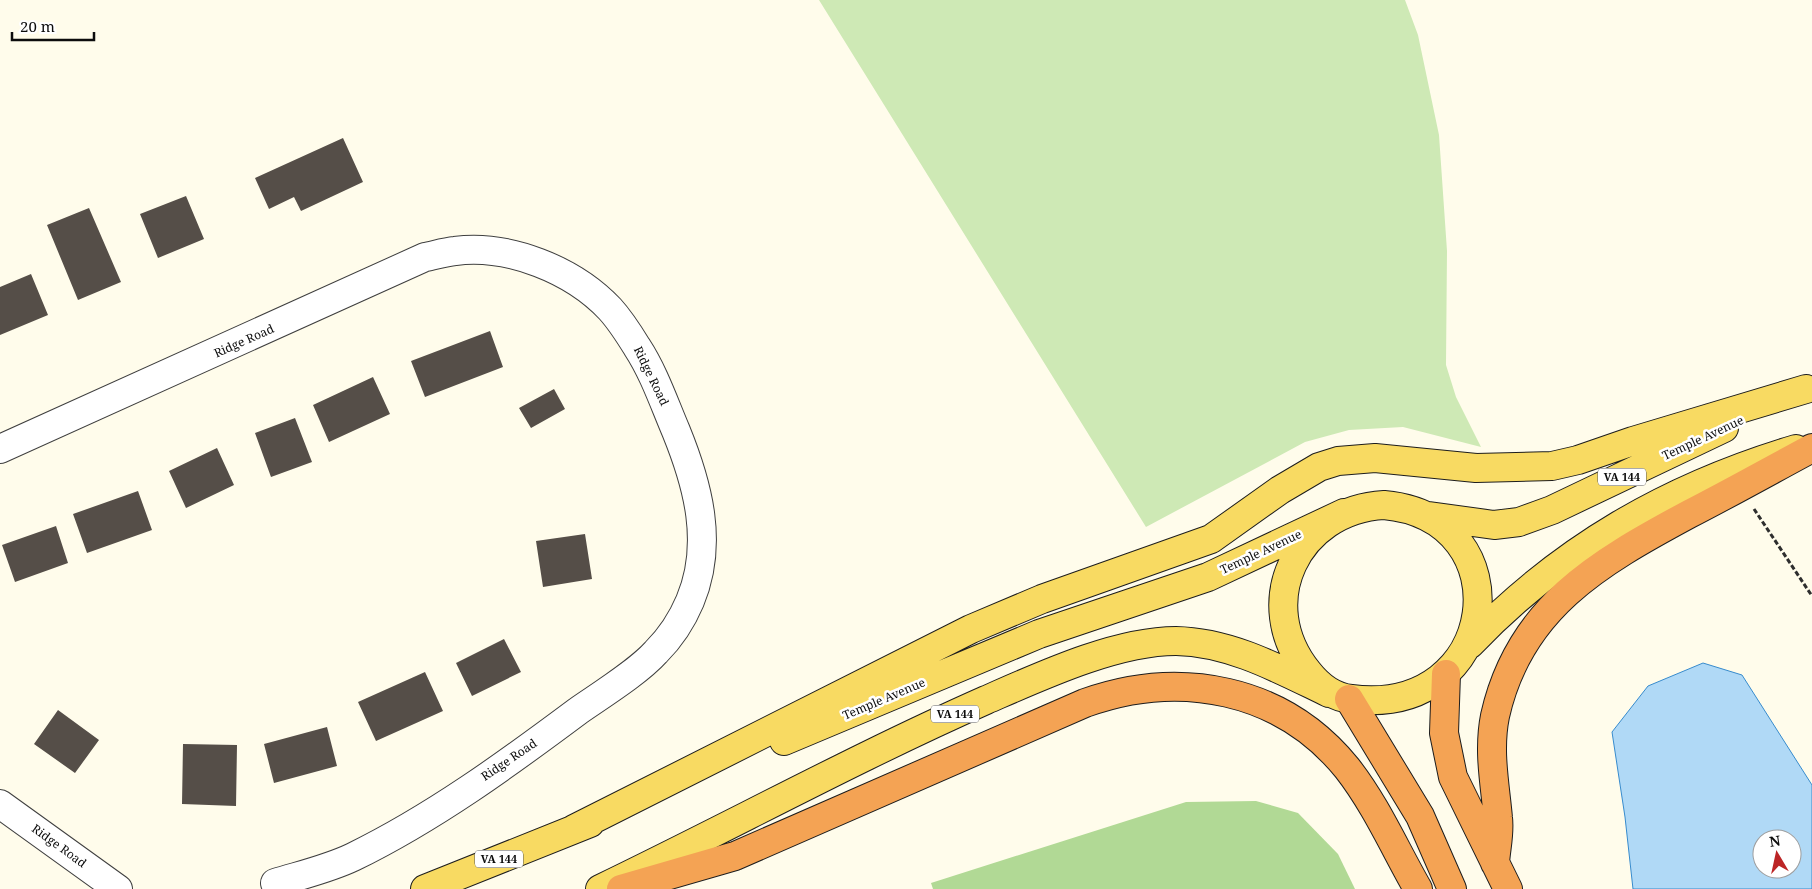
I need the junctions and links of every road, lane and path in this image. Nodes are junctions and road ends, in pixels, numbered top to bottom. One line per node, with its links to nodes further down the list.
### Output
1 (1809, 388): 7 (main road, Temple Avenue / VA 144); 13 (main road)
2 (1812, 444): 9 (main road, VA 144)
3 (1812, 448): 5 (highway)
4 (0, 449): 15 (street, Ridge Road)
5 (1740, 487): 8 (path); 14 (highway)
6 (1344, 513): 7 (main road, VA 144); 11 (main road); 13 (main road, Temple Avenue / VA 144)
7 (1422, 514): 9 (main road)
8 (1812, 596)
9 (1467, 647): 10 (main road, VA 144)
10 (1446, 674): 11 (main road, VA 144); 14 (highway)
11 (1339, 696): 18 (main road, VA 144); 21 (highway)
12 (0, 804): 16 (street, Ridge Road)
13 (574, 829): 17 (main road, Temple Avenue / VA 144)
14 (1495, 863): 22 (highway)
15 (275, 883)
16 (118, 889)
17 (424, 889)
18 (600, 889)
19 (621, 889): 20 (highway)
20 (1418, 889)
21 (1452, 889)
22 (1508, 889)

